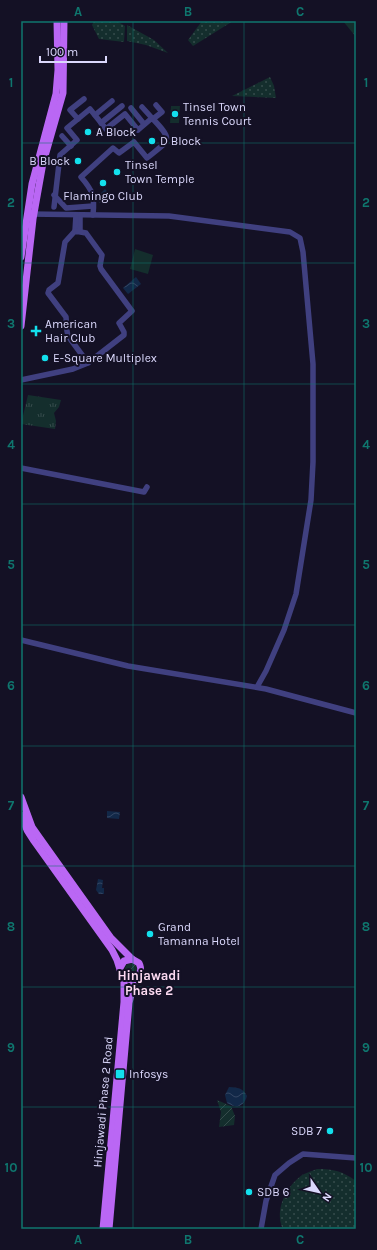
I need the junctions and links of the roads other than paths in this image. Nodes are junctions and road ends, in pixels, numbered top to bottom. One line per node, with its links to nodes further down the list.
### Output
1 (56, 21): 19 (main road)
2 (64, 21): 19 (main road)
3 (84, 99): 10 (street)
4 (112, 101): 9 (street)
5 (156, 105): 11 (street)
6 (122, 106): 12 (street)
7 (142, 107): 11 (street)
8 (131, 108): 13 (street)
9 (94, 115): 10 (street); 12 (street)
10 (78, 119): 15 (street)
11 (152, 119): 13 (street); 17 (street)
12 (101, 123): 13 (street)
13 (144, 124)
14 (62, 136): 15 (street)
15 (70, 146): 16 (street)
16 (54, 195): 18 (street); 18 (street)
17 (93, 206): 18 (street); 21 (street)
18 (66, 208)
19 (31, 214): 20 (street); 23 (main road); 24 (main road)
20 (78, 215): 21 (street); 22 (street)
21 (93, 215): 30 (street)
22 (78, 231): 25 (street); 25 (street)
23 (21, 257)
24 (21, 326)
25 (88, 363): 26 (street)
26 (21, 380)
27 (21, 468): 28 (street)
28 (147, 487)
29 (21, 640): 30 (street)
30 (256, 687): 31 (street)
31 (356, 713)
32 (21, 797): 33 (main road)
33 (23, 816): 34 (main road); 35 (main road)
34 (132, 959): 35 (main road); 37 (main road)
35 (120, 968): 36 (main road)
36 (124, 978): 37 (main road); 38 (main road, Hinjawadi Phase 2 Road)
37 (135, 979): 38 (main road, Hinjawadi Phase 2 Road)
38 (118, 1098): 40 (main road, Hinjawadi Phase 2 Road); 41 (main road, Hinjawadi Phase 2 Road)
39 (356, 1158): 42 (street)
40 (103, 1229)
41 (109, 1229)
42 (261, 1229)

